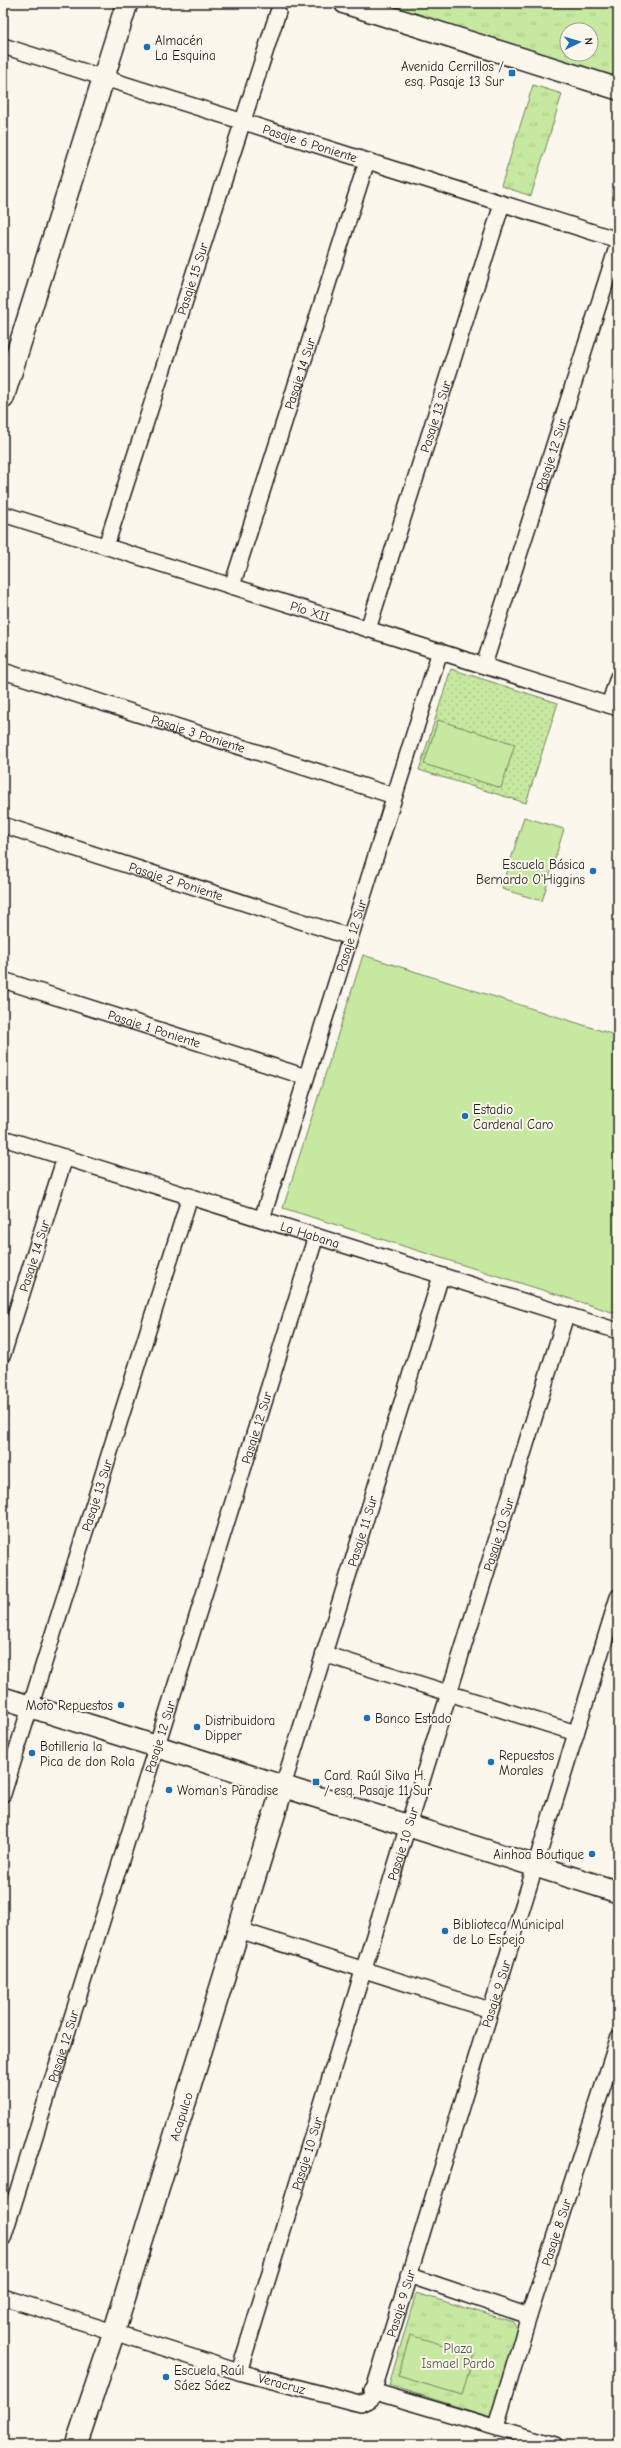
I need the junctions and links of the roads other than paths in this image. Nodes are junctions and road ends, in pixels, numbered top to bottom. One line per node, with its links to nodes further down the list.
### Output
1 (127, 3): 5 (main road)
2 (345, 3): 6 (main road)
3 (278, 12): 7 (street, Pasaje 15 Sur)
4 (3, 46): 5 (street, Pasaje 6 Poniente)
5 (104, 78): 7 (street, Pasaje 6 Poniente); 12 (main road)
6 (618, 89)
7 (242, 122): 8 (street, Pasaje 6 Poniente); 14 (street, Pasaje 15 Sur)
8 (367, 161): 9 (street, Pasaje 6 Poniente); 15 (street, Pasaje 14 Sur)
9 (502, 204): 10 (street, Pasaje 6 Poniente); 16 (street, Pasaje 13 Sur)
10 (618, 240)
11 (618, 244): 18 (street, Pasaje 12 Sur)
12 (3, 398)
13 (3, 514): 14 (street, Pío XII)
14 (106, 546): 15 (street, Pío XII)
15 (232, 586): 16 (street, Pío XII)
16 (368, 629): 17 (street, Pío XII)
17 (440, 651): 18 (street, Pío XII); 22 (street, Pasaje 12 Sur)
18 (484, 665): 21 (street, Pío XII)
19 (3, 670): 22 (street, Pasaje 3 Poniente)
20 (618, 677): 21 (street)
21 (614, 706)
22 (394, 796): 24 (street, Pasaje 12 Sur)
23 (3, 825): 24 (street, Pasaje 2 Poniente)
24 (350, 937): 26 (street, Pasaje 12 Sur)
25 (3, 980): 26 (street, Pasaje 1 Poniente)
26 (306, 1077): 30 (street, Pasaje 12 Sur)
27 (3, 1138): 28 (street, La Habana)
28 (65, 1157): 29 (street, La Habana); 35 (street, Pasaje 14 Sur)
29 (190, 1196): 30 (street, La Habana); 40 (street, Pasaje 13 Sur)
30 (262, 1219): 31 (street, La Habana)
31 (316, 1236): 32 (street, La Habana); 42 (street, Pasaje 12 Sur)
32 (442, 1276): 33 (street, La Habana); 37 (street, Pasaje 11 Sur)
33 (566, 1315): 34 (street, La Habana); 38 (street, Pasaje 10 Sur)
34 (618, 1332)
35 (3, 1354)
36 (618, 1597): 41 (street, Pasaje 9 Sur)
37 (324, 1654): 38 (street); 43 (street, Pasaje 11 Sur)
38 (449, 1693): 41 (street); 45 (street, Pasaje 10 Sur)
39 (3, 1698): 40 (main road)
40 (30, 1707): 42 (main road); 44 (street, Pasaje 13 Sur)
41 (576, 1733): 46 (street, Pasaje 9 Sur)
42 (156, 1746): 43 (main road); 52 (street, Pasaje 12 Sur)
43 (283, 1786): 45 (main road); 48 (main road, Acapulco)
44 (3, 1794)
45 (408, 1826): 46 (main road); 49 (street, Pasaje 10 Sur)
46 (535, 1866): 47 (main road); 50 (street, Pasaje 9 Sur)
47 (618, 1892)
48 (239, 1930): 49 (street); 56 (main road, Acapulco)
49 (363, 1970): 50 (street); 57 (street, Pasaje 10 Sur)
50 (490, 2010): 53 (street, Pasaje 9 Sur)
51 (618, 2039): 55 (street, Pasaje 8 Sur)
52 (3, 2238)
53 (408, 2275): 55 (street); 58 (street, Pasaje 9 Sur)
54 (3, 2297): 56 (street, Veracruz)
55 (529, 2316): 59 (street, Pasaje 8 Sur)
56 (114, 2332): 57 (street, Veracruz); 60 (main road, Acapulco)
57 (239, 2372): 58 (street, Veracruz)
58 (372, 2391): 59 (street)
59 (496, 2426): 61 (street)
60 (76, 2445)
61 (555, 2445)

